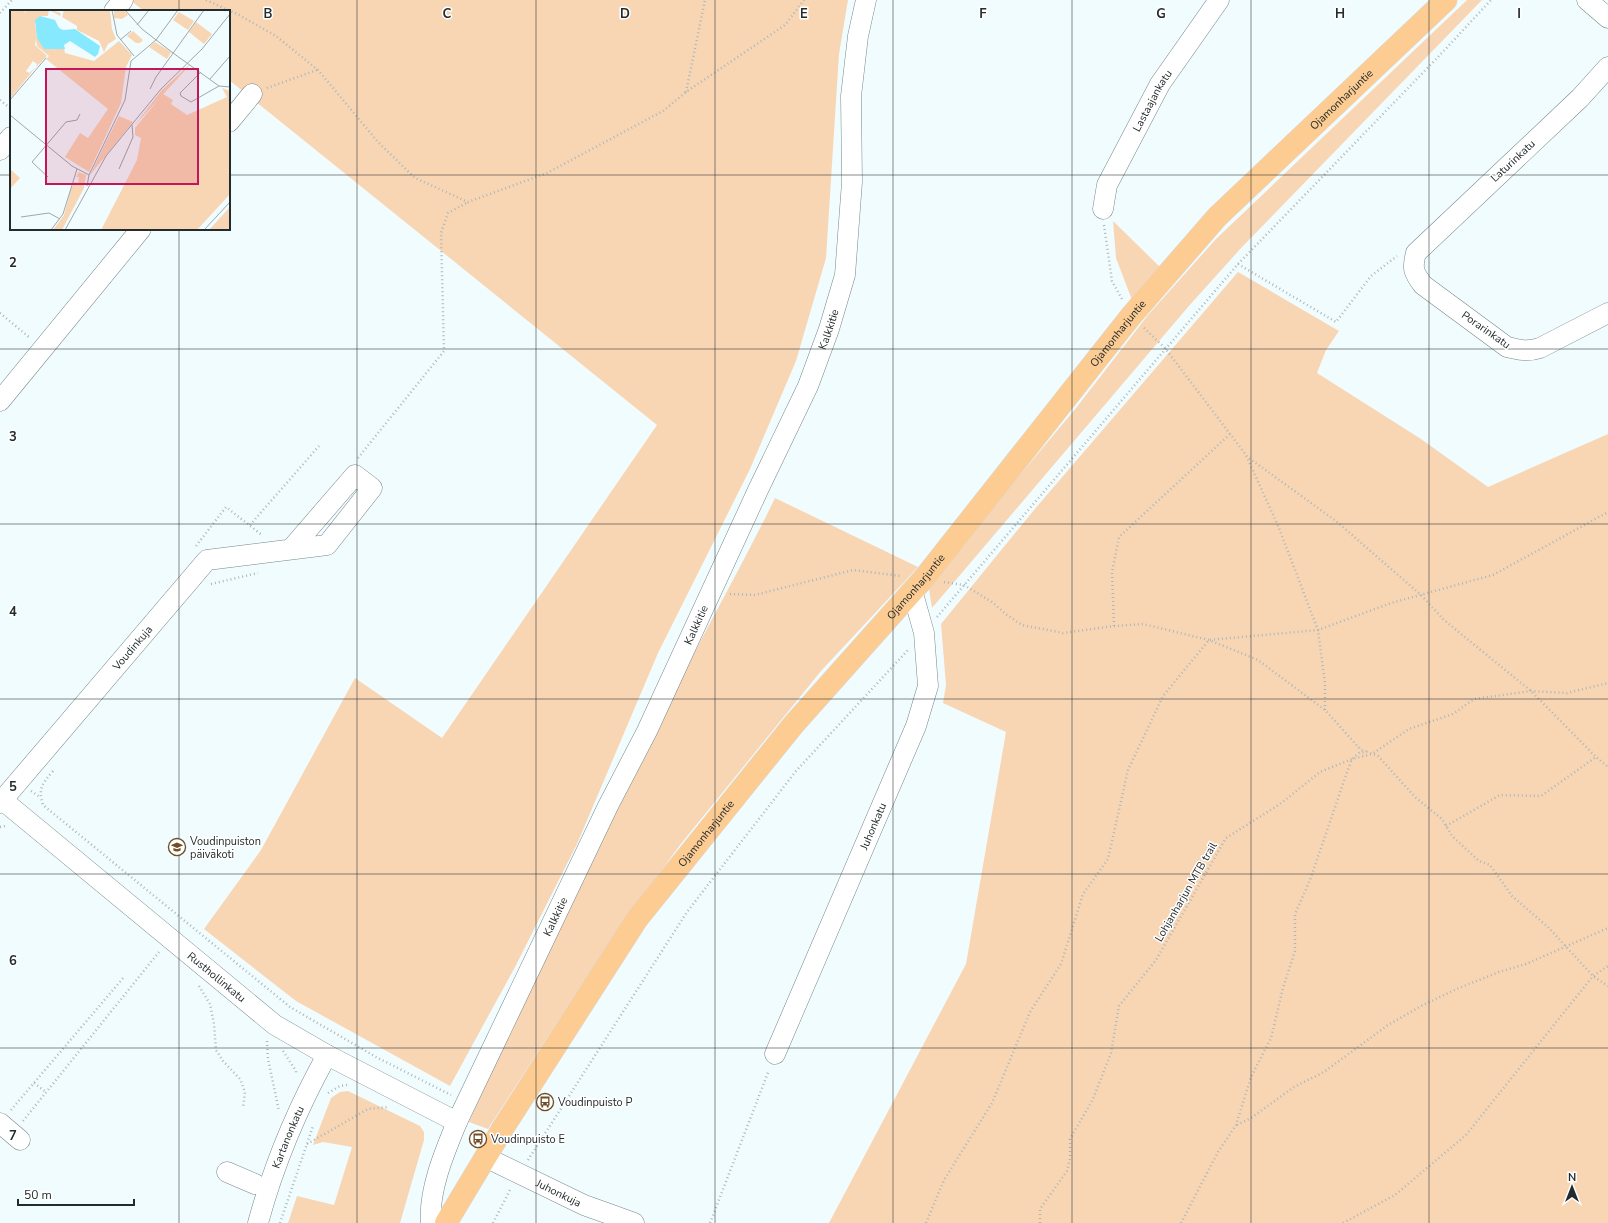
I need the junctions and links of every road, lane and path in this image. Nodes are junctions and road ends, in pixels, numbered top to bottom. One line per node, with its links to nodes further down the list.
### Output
1 (12, 0): 14 (path)
2 (123, 0): 11 (street)
3 (206, 0): 12 (path)
4 (705, 0): 18 (path)
5 (804, 0): 18 (path)
6 (866, 0): 47 (street, Kalkkitie)
7 (1219, 0): 26 (street, Lastaajankatu)
8 (1446, 0): 32 (main road, Ojamonharjuntie)
9 (1491, 0): 29 (path)
10 (1587, 0): 15 (street)
11 (115, 10)
12 (229, 10)
13 (230, 11): 17 (path)
14 (0, 13)
15 (1608, 18)
16 (1608, 68): 28 (street, Laturinkatu)
17 (318, 70): 19 (path); 25 (path)
18 (686, 92): 25 (path)
19 (252, 94): 22 (street)
20 (0, 100): 21 (path)
21 (10, 108)
22 (230, 121)
23 (10, 138): 24 (street)
24 (0, 150)
25 (468, 202): 39 (path)
26 (1102, 209): 32 (path)
27 (140, 230): 34 (street)
28 (1416, 253): 29 (path); 31 (street, Porarinkatu)
29 (1238, 264): 33 (path)
30 (0, 313): 34 (path)
31 (1608, 313)
32 (1132, 316): 33 (path); 44 (main road, Ojamonharjuntie)
33 (1166, 348): 36 (path); 45 (path)
34 (43, 349): 35 (street)
35 (0, 401)
36 (1230, 434): 38 (path); 49 (path)
37 (319, 446): 41 (path)
38 (1246, 455): 48 (path); 50 (path)
39 (353, 464)
40 (1608, 512): 48 (path)
41 (250, 525)
42 (291, 549): 62 (street, Voudinkuja)
43 (259, 573): 46 (path)
44 (917, 585): 45 (path); 47 (path); 51 (street, Juhonkatu); 95 (main road, Ojamonharjuntie)
45 (964, 585): 49 (path); 51 (path)
46 (207, 588)
47 (711, 593): 90 (street, Kalkkitie)
48 (1421, 595): 50 (path); 54 (path)
49 (1114, 626): 52 (path)
50 (1318, 630): 52 (path); 55 (path)
51 (924, 632): 76 (street, Juhonkatu); 97 (path)
52 (1209, 640): 55 (path); 106 (path)
53 (1608, 683): 54 (path, Lohjanharjun MTB trail)
54 (1531, 691): 57 (path, Lohjanharjun MTB trail); 58 (path)
55 (1325, 710): 56 (path)
56 (1367, 752): 57 (path); 59 (path)
57 (1372, 754): 59 (path, Lohjanharjun MTB trail); 63 (path)
58 (1596, 756): 61 (path); 63 (path)
59 (1352, 759): 92 (path); 107 (path, Lohjanharjun MTB trail)
60 (57, 766): 83 (path)
61 (1608, 767)
62 (1, 800): 77 (street, Rusthollinkatu)
63 (1446, 826): 67 (path)
64 (0, 827): 65 (path)
65 (10, 828)
66 (1608, 928): 67 (path)
67 (1566, 947): 70 (path); 92 (path)
68 (161, 950): 81 (path)
69 (1608, 966): 70 (path)
70 (1593, 976): 72 (path); 109 (path)
71 (124, 977): 79 (path)
72 (1608, 986)
73 (206, 987): 86 (path)
74 (273, 1042): 88 (path)
75 (282, 1050): 78 (path)
76 (776, 1054): 105 (path)
77 (327, 1055): 90 (street, Rusthollinkatu); 99 (street, Kartanonkatu)
78 (296, 1076)
79 (34, 1083): 81 (path); 89 (path)
80 (353, 1088): 82 (path)
81 (46, 1092): 93 (path)
82 (326, 1094)
83 (454, 1096)
84 (382, 1104): 85 (path)
85 (389, 1107): 87 (path); 94 (path)
86 (243, 1108)
87 (396, 1110)
88 (280, 1113)
89 (5, 1118): 93 (street)
90 (457, 1122): 101 (street, Kalkkitie)
91 (313, 1124): 94 (path)
92 (1236, 1125): 108 (path)
93 (21, 1131)
94 (306, 1144): 100 (path)
95 (485, 1157): 97 (street, Juhonkuja); 102 (main road, Ojamonharjuntie)
96 (227, 1172): 98 (street)
97 (519, 1174): 103 (path); 104 (street, Juhonkuja)
98 (255, 1184)
99 (258, 1223)
100 (280, 1223)
101 (431, 1223)
102 (446, 1223)
103 (493, 1223)
104 (634, 1223)
105 (710, 1223)
106 (926, 1223)
107 (1040, 1223)
108 (1180, 1223)
109 (1343, 1223)

